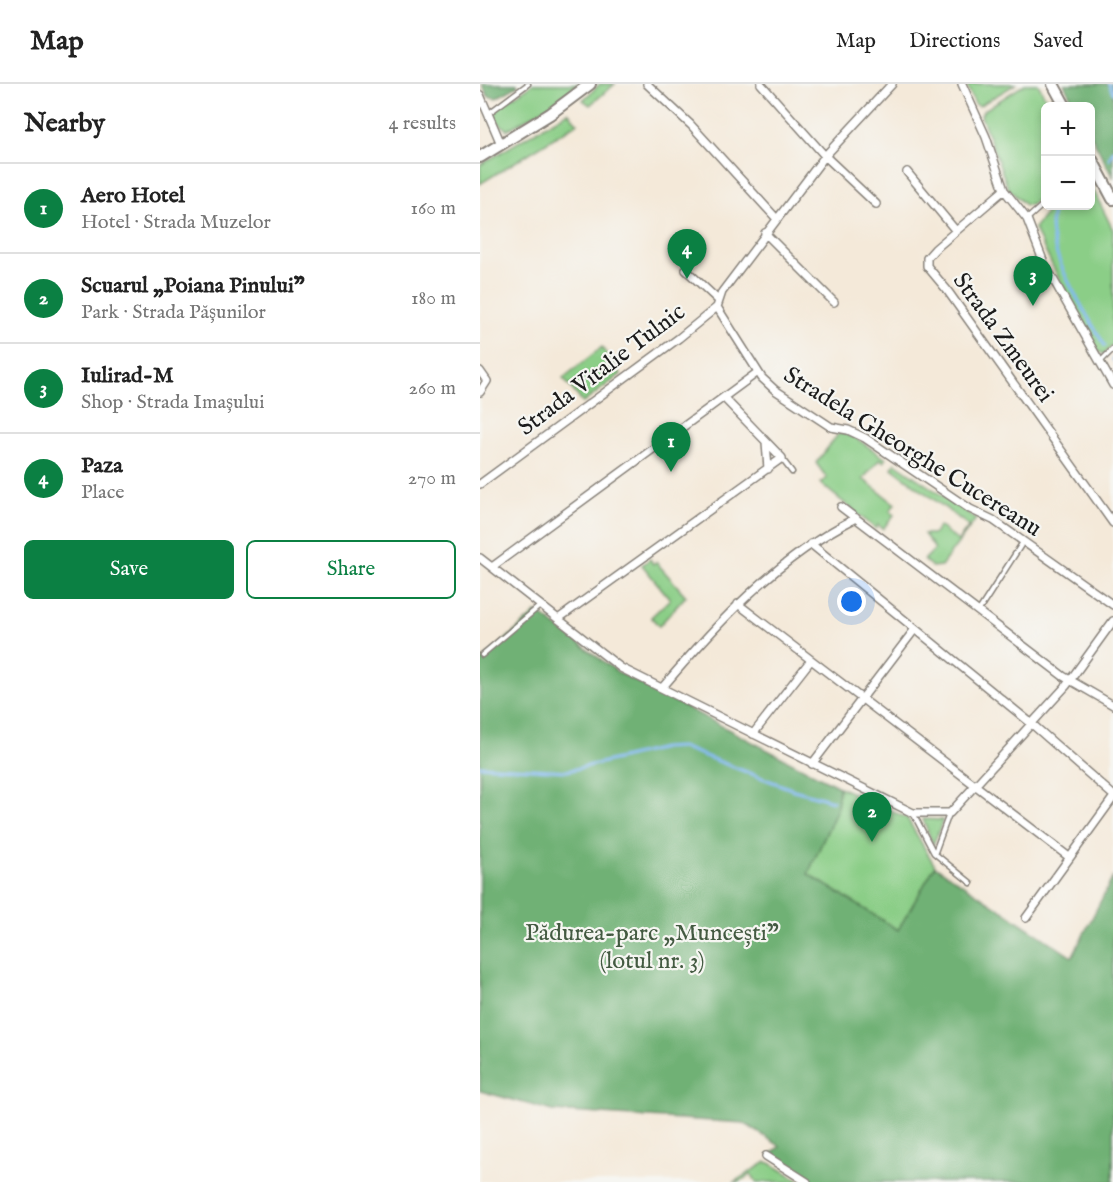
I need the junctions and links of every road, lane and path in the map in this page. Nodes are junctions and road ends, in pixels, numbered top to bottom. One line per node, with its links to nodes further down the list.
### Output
1 (528, 84): 10 (lane)
2 (590, 84): 11 (main road)
3 (648, 84): 20 (street)
4 (761, 84): 12 (street)
5 (892, 84): 12 (street, Strada Vitalie Tulnic)
6 (962, 84): 16 (street)
7 (1053, 84): 9 (main road)
8 (480, 95): 10 (street)
9 (1063, 102)
10 (488, 114): 11 (street)
11 (501, 144): 13 (main road)
12 (825, 156): 18 (street); 20 (street, Strada Vitalie Tulnic)
13 (480, 157)
14 (1095, 167): 17 (main road)
15 (907, 172): 22 (street)
16 (1004, 190): 21 (street); 22 (street, Strada Zmeurei)
17 (1113, 199)
18 (876, 204)
19 (1041, 206): 21 (lane)
20 (776, 218): 23 (street, Strada Vitalie Tulnic)
21 (1027, 219): 28 (street)
22 (956, 231): 41 (street, Strada Zmeurei)
23 (765, 233): 25 (street); 26 (street, Strada Vitalie Tulnic)
24 (686, 270): 26 (street, Stradela Gheorghe Cucereanu)
25 (834, 302)
26 (717, 303): 30 (street, Stradela Gheorghe Cucereanu); 38 (street, Strada Vitalie Tulnic)
27 (1113, 348): 28 (lane)
28 (1101, 361): 31 (street)
29 (480, 371): 32 (street)
30 (758, 372): 33 (street); 42 (street, Stradela Gheorghe Cucereanu)
31 (1113, 385)
32 (480, 392)
33 (724, 398): 34 (street); 45 (street)
34 (766, 442): 35 (street); 36 (street)
35 (782, 458): 36 (street); 37 (lane)
36 (768, 469): 50 (street)
37 (792, 472)
38 (480, 484)
39 (841, 507): 40 (street)
40 (856, 518): 43 (street); 49 (street)
41 (1113, 523)
42 (1023, 542): 48 (street, Stradela Gheorghe Cucereanu); 49 (lane)
43 (811, 544): 46 (street); 52 (street)
44 (480, 558): 45 (street)
45 (492, 567): 47 (street)
46 (738, 604): 54 (street); 56 (street)
47 (541, 605): 50 (street); 53 (lane)
48 (1113, 605)
49 (977, 612): 55 (street)
50 (558, 619): 56 (street)
51 (1113, 621): 55 (street)
52 (915, 629): 57 (street); 59 (street)
53 (482, 655)
54 (811, 660): 57 (street); 60 (street)
55 (1071, 679): 58 (street); 59 (street)
56 (662, 688): 60 (street)
57 (861, 699): 61 (street); 62 (street)
58 (1113, 705)
59 (1032, 724): 62 (street); 63 (street)
60 (753, 734): 61 (street)
61 (812, 764): 64 (street)
62 (976, 787): 65 (street); 67 (street)
63 (1113, 797): 67 (street)
64 (913, 813): 65 (street); 66 (lane)
65 (950, 813): 66 (lane)
66 (934, 852): 68 (lane)
67 (1069, 857): 69 (street)
68 (971, 883)
69 (1026, 918)
70 (766, 1156): 71 (street)
71 (807, 1182)

